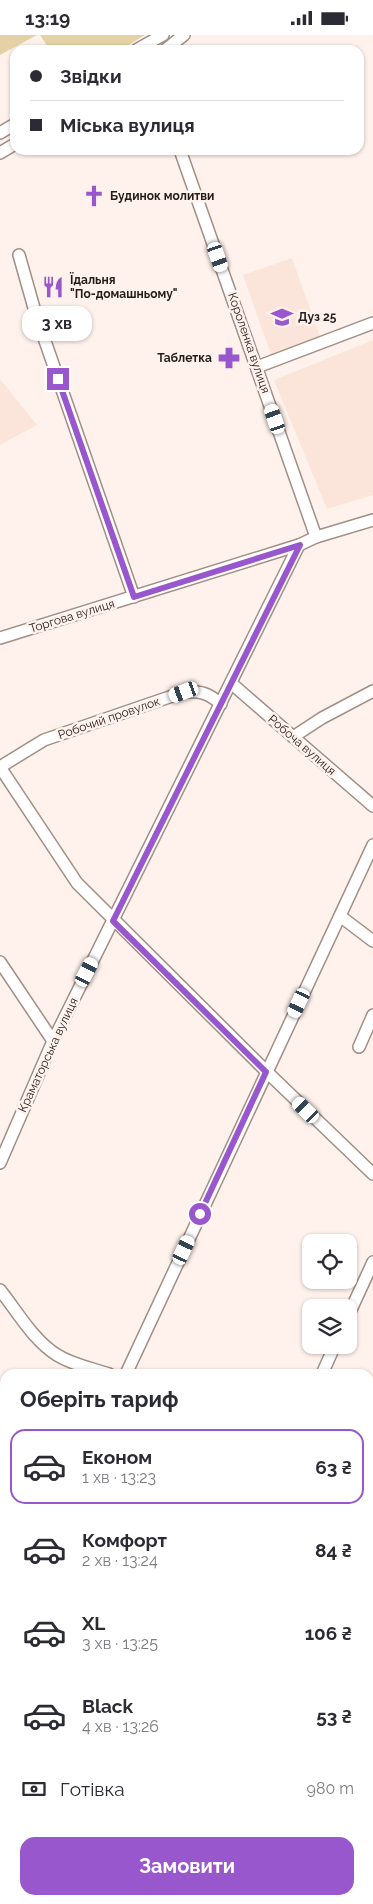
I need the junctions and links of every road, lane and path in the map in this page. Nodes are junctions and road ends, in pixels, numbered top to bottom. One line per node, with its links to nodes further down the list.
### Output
1 (163, 35): 3 (street)
2 (184, 35): 4 (street)
3 (147, 45)
4 (171, 45)
5 (182, 155): 8 (street, Короленка вулиця)
6 (19, 255): 12 (street)
7 (373, 323): 8 (street)
8 (257, 367): 10 (street, Короленка вулиця)
9 (373, 520): 10 (street, Торгова вулиця)
10 (316, 537): 11 (street, Торгова вулиця)
11 (300, 545): 12 (street, Торгова вулиця); 14 (street, Краматорська вулиця)
12 (134, 597): 13 (street, Торгова вулиця)
13 (0, 638)
14 (231, 683): 16 (street, Краматорська вулиця); 17 (street, Робоча вулиця)
15 (373, 691): 17 (street)
16 (221, 704): 18 (street, Робочий провулок); 22 (street, Краматорська вулиця)
17 (293, 737): 19 (street, Робоча вулиця)
18 (0, 767): 22 (street)
19 (373, 807)
20 (373, 845): 21 (street)
21 (340, 916): 23 (street); 28 (street)
22 (113, 921): 26 (street, Краматорська вулиця); 28 (street)
23 (373, 941)
24 (0, 962): 26 (street)
25 (373, 1015): 27 (street)
26 (53, 1041): 29 (street, Краматорська вулиця)
27 (358, 1047)
28 (266, 1072): 30 (street); 36 (street)
29 (0, 1163)
30 (373, 1174)
31 (373, 1262): 33 (street)
32 (0, 1290): 35 (street)
33 (356, 1299)
34 (331, 1354): 37 (street)
35 (92, 1369)
36 (128, 1369)
37 (324, 1369)

